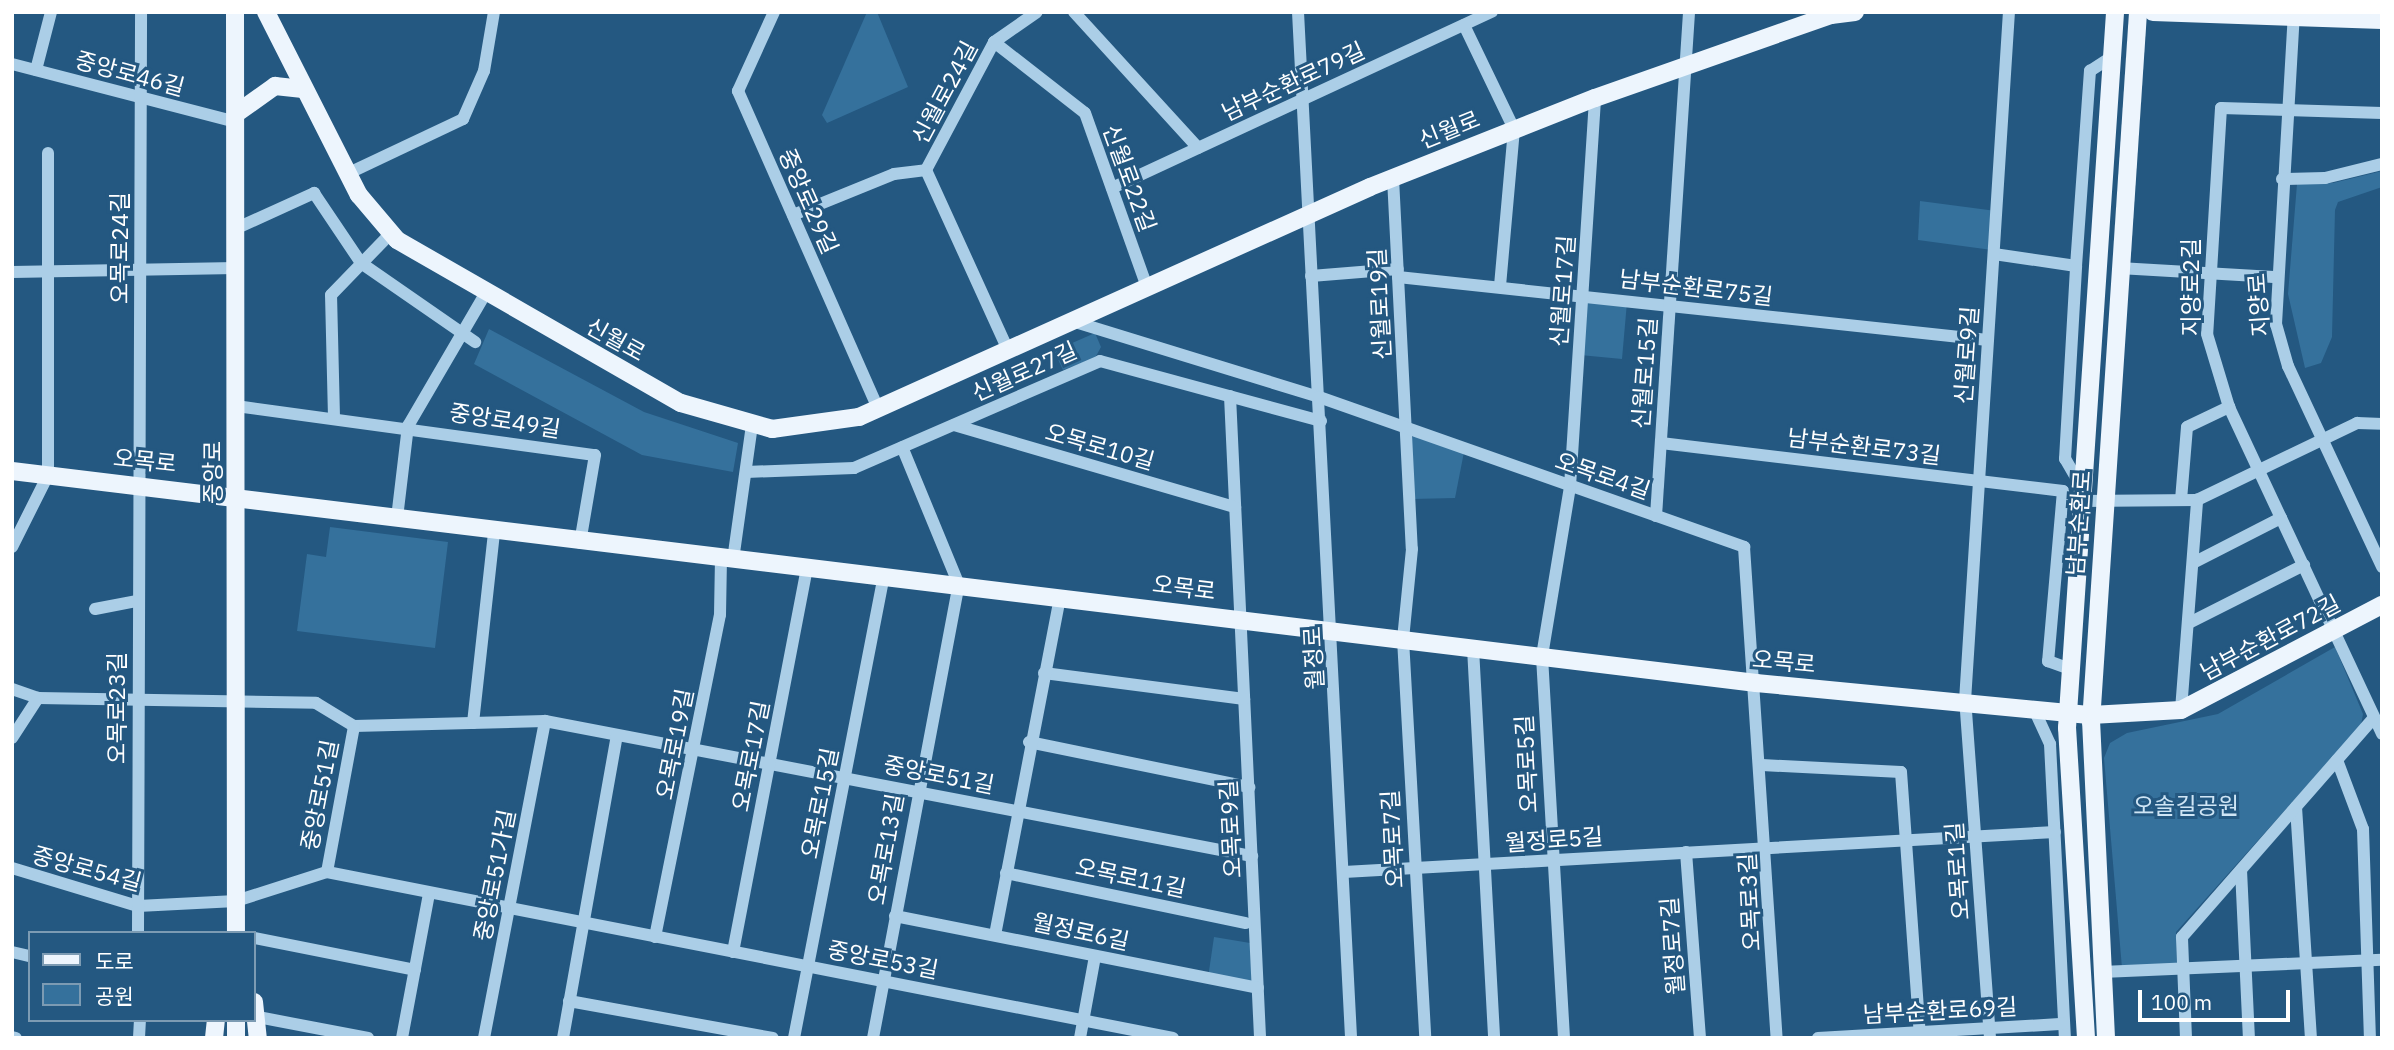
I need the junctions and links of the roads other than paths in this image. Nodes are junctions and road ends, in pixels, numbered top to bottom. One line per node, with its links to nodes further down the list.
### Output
1 (51, 12): 24 (street)
2 (141, 12): 26 (street, 오목로24길)
3 (235, 12): 31 (main road, 중앙로)
4 (266, 12): 25 (main road, 신월로)
5 (494, 12): 37 (street)
6 (774, 12): 41 (street, 중앙로29길)
7 (1037, 12): 20 (street, 신월로24길)
8 (1074, 12): 33 (street)
9 (1298, 12): 28 (street, 월정로)
10 (1492, 12): 19 (street, 남부순환로79길)
11 (1689, 12): 23 (street, 신월로15길)
12 (1856, 12): 23 (main road, 신월로)
13 (2009, 12): 45 (street, 신월로9길)
14 (2115, 12): 21 (main road, 남부순환로)
15 (2138, 12): 49 (main road, 남부순환로)
16 (2153, 12): 17 (main road)
17 (2294, 15): 18 (main road); 29 (street, 지양로)
18 (2382, 20)
19 (1464, 25): 28 (street, 남부순환로79길); 32 (street)
20 (993, 42): 36 (street, 신월로24길); 40 (street, 신월로22길)
21 (2112, 55): 47 (street, 남부순환로); 89 (main road, 남부순환로)
22 (12, 64): 24 (street, 중앙로46길)
23 (1686, 66): 27 (main road, 신월로); 61 (street, 신월로15길)
24 (36, 70): 26 (street, 중앙로46길)
25 (303, 89): 31 (main road); 37 (main road, 신월로)
26 (142, 97): 31 (street, 중앙로46길); 50 (street, 오목로24길)
27 (1595, 98): 32 (main road, 신월로); 60 (street, 신월로17길)
28 (1302, 99): 33 (street, 남부순환로79길); 42 (street, 월정로)
29 (2287, 111): 30 (street); 39 (street, 지양로); 54 (street, 지양로2길)
30 (2382, 113)
31 (237, 118): 43 (main road, 중앙로)
32 (1514, 129): 38 (main road, 신월로); 58 (street)
33 (1198, 148): 40 (street, 남부순환로79길)
34 (48, 153): 51 (street)
35 (2382, 164): 39 (street)
36 (926, 170): 41 (street, 신월로24길); 66 (street, 신월로24길)
37 (349, 173): 44 (main road, 신월로)
38 (1393, 177): 42 (main road, 신월로); 53 (street, 신월로19길)
39 (2281, 179): 56 (street, 지양로)
40 (1112, 188): 57 (street, 신월로22길)
41 (793, 215): 71 (street, 중앙로29길)
42 (1307, 215): 55 (street, 월정로); 57 (main road, 신월로)
43 (237, 228): 46 (street); 48 (main road, 중앙로)
44 (391, 233): 46 (street); 59 (main road, 신월로)
45 (1994, 254): 47 (street); 64 (street, 신월로9길)
46 (361, 264): 63 (street); 72 (street)
47 (2076, 266): 89 (street, 남부순환로)
48 (236, 268): 50 (street); 69 (main road, 중앙로)
49 (2119, 268): 54 (street); 91 (main road, 남부순환로)
50 (139, 269): 51 (street); 87 (street, 오목로24길)
51 (47, 271): 52 (street); 85 (street)
52 (12, 272)
53 (1398, 273): 55 (street); 58 (street, 남부순환로75길); 78 (street, 신월로19길)
54 (2208, 274): 56 (street); 70 (street, 지양로2길)
55 (1311, 276): 68 (street, 월정로)
56 (2274, 277): 79 (street, 지양로)
57 (1147, 287): 62 (main road, 신월로)
58 (1500, 287): 60 (street, 남부순환로75길)
59 (485, 294): 63 (street, 중앙로49길); 74 (main road, 신월로)
60 (1583, 295): 61 (street, 남부순환로75길); 88 (street, 신월로17길)
61 (1670, 306): 64 (street, 남부순환로75길); 80 (street, 신월로15길)
62 (1072, 321): 66 (main road, 신월로); 68 (street)
63 (461, 335): 65 (street); 77 (street, 중앙로49길)
64 (1988, 340): 86 (street, 신월로9길)
65 (475, 342)
66 (1008, 350): 71 (main road, 신월로)
67 (1230, 396): 73 (street, 신월로27길); 76 (street, 신월로27길); 94 (street)
68 (1319, 397): 73 (street, 월정로); 78 (street, 오목로4길)
69 (236, 406): 72 (street, 중앙로49길); 90 (main road, 중앙로)
70 (2229, 407): 82 (street, 지양로2길); 92 (street)
71 (878, 408): 74 (main road, 신월로)
72 (334, 417): 77 (street, 중앙로49길)
73 (1321, 421): 114 (street, 월정로)
74 (752, 424): 84 (street)
75 (2382, 424): 79 (street)
76 (954, 425): 81 (street, 신월로27길); 94 (street, 오목로10길)
77 (408, 426): 96 (street); 99 (street, 중앙로49길)
78 (1406, 428): 88 (street, 오목로4길); 116 (street)
79 (2322, 439): 82 (street); 104 (street, 지양로)
80 (1661, 443): 86 (street, 남부순환로73길); 95 (street, 신월로15길)
81 (902, 447): 84 (street, 신월로27길); 107 (street)
82 (2258, 469): 93 (street); 97 (street, 지양로2길)
83 (12, 471): 85 (main road, 오목로)
84 (746, 472): 101 (street)
85 (48, 475): 87 (main road, 오목로); 100 (street)
86 (1979, 481): 119 (street, 남부순환로73길); 127 (street, 신월로9길)
87 (140, 485): 90 (main road, 오목로); 109 (street, 오목로23길)
88 (1570, 486): 95 (street, 오목로4길); 118 (street, 신월로17길)
89 (2082, 494): 91 (street); 119 (main road, 남부순환로)
90 (236, 495): 96 (main road, 오목로); 124 (main road, 중앙로)
91 (2104, 500): 92 (street); 131 (main road, 남부순환로)
92 (2181, 500): 93 (street)
93 (2197, 500): 102 (street, 남부순환로72길)
94 (1234, 507): 112 (street)
95 (1656, 516): 121 (street, 오목로4길)
96 (397, 518): 98 (main road, 오목로)
97 (2281, 518): 102 (street); 103 (street, 지양로2길)
98 (494, 534): 99 (main road, 오목로); 134 (street)
99 (580, 543): 101 (main road, 오목로)
100 (12, 547)
101 (727, 559): 105 (main road, 오목로); 140 (street, 오목로19길)
102 (2193, 563): 113 (street, 남부순환로72길)
103 (2304, 565): 113 (street); 115 (street, 지양로2길)
104 (2382, 567)
105 (807, 568): 106 (main road, 오목로); 142 (street, 오목로17길)
106 (884, 576): 107 (main road, 오목로); 144 (street, 오목로15길)
107 (959, 585): 108 (main road, 오목로); 146 (street, 오목로13길)
108 (1060, 597): 112 (main road, 오목로); 120 (street)
109 (137, 601): 111 (street); 123 (street, 오목로23길)
110 (2382, 605): 115 (main road, 남부순환로72길)
111 (95, 608)
112 (1239, 618): 114 (main road, 오목로); 126 (street, 오목로9길)
113 (2189, 623): 129 (street, 남부순환로72길)
114 (1333, 630): 116 (main road, 오목로); 161 (street, 월정로)
115 (2334, 630): 129 (main road, 남부순환로72길); 132 (street, 지양로2길)
116 (1403, 639): 117 (main road, 오목로); 157 (street, 오목로7길)
117 (1473, 648): 118 (main road, 오목로); 156 (street)
118 (1542, 656): 121 (main road, 오목로); 155 (street, 오목로5길)
119 (2070, 669): 130 (main road, 남부순환로)
120 (1044, 673): 126 (street); 139 (street)
121 (1756, 683): 127 (main road, 오목로); 143 (street, 오목로3길)
122 (12, 689): 125 (street)
123 (137, 696): 124 (street, 중앙로51길); 125 (street, 중앙로51길); 165 (street, 오목로23길)
124 (236, 697): 135 (street, 중앙로51길); 164 (main road, 중앙로)
125 (38, 698): 138 (street)
126 (1244, 699): 145 (street, 오목로9길)
127 (1965, 701): 128 (main road, 오목로); 150 (street, 오목로1길)
128 (2033, 706): 130 (main road, 오목로); 149 (street)
129 (2181, 710): 131 (main road, 남부순환로72길)
130 (2068, 712): 131 (main road, 오목로); 213 (main road, 남부순환로)
131 (2091, 715): 184 (main road, 남부순환로)
132 (2374, 718): 136 (street, 지양로2길); 141 (street)
133 (545, 721): 134 (street, 중앙로51길); 137 (street, 중앙로51길); 166 (street, 중앙로51가길)
134 (473, 723): 135 (street, 중앙로51길)
135 (354, 726): 160 (street, 중앙로51길)
136 (2382, 734)
137 (617, 736): 140 (street, 중앙로51길); 168 (street)
138 (12, 738)
139 (1030, 742): 145 (street); 148 (street)
140 (695, 749): 142 (street, 중앙로51길); 173 (street, 오목로19길)
141 (2337, 760): 147 (street); 178 (street)
142 (770, 763): 144 (street, 중앙로51길); 175 (street, 오목로17길)
143 (1762, 765): 151 (street); 152 (street, 오목로3길)
144 (846, 777): 146 (street, 중앙로51길); 181 (street, 오목로15길)
145 (1249, 787): 154 (street, 오목로9길)
146 (916, 791): 148 (street, 중앙로51길); 167 (street, 오목로13길)
147 (2296, 807): 158 (street); 179 (street)
148 (1018, 811): 154 (street, 중앙로51길); 162 (street)
149 (2055, 832): 150 (street, 월정로5길); 190 (street)
150 (1975, 836): 151 (street, 월정로5길); 191 (street, 오목로1길)
151 (1907, 840): 152 (street, 월정로5길); 193 (street)
152 (1767, 847): 153 (street, 월정로5길); 211 (street, 오목로3길)
153 (1686, 852): 155 (street, 월정로5길); 210 (street, 월정로7길)
154 (1252, 856): 186 (street, 오목로9길)
155 (1552, 861): 156 (street, 월정로5길); 209 (street, 오목로5길)
156 (1484, 865): 157 (street, 월정로5길); 208 (street)
157 (1415, 868): 161 (street, 월정로5길); 207 (street, 오목로7길)
158 (2241, 870): 180 (street); 182 (street)
159 (13, 871): 165 (street, 중앙로54길)
160 (327, 872): 163 (street, 중앙로53길); 164 (street, 중앙로53길)
161 (1344, 872): 206 (street, 월정로)
162 (1006, 873): 169 (street, 오목로11길); 172 (street)
163 (429, 894): 166 (street, 중앙로53길); 183 (street)
164 (236, 901): 165 (street, 중앙로54길); 171 (main road, 중앙로)
165 (138, 906): 170 (street, 오목로23길)
166 (509, 910): 168 (street, 중앙로53길); 198 (street, 중앙로51가길)
167 (895, 916): 172 (street, 월정로6길); 185 (street, 오목로13길)
168 (584, 923): 173 (street, 중앙로53길); 187 (street)
169 (1246, 923)
170 (138, 931)
171 (236, 931)
172 (995, 935): 176 (street, 월정로6길)
173 (655, 937): 175 (street, 중앙로53길)
174 (256, 938): 183 (street)
175 (733, 952): 181 (street, 중앙로53길)
176 (1095, 956): 186 (street, 월정로6길); 189 (street)
177 (2382, 960): 178 (street)
178 (2368, 961): 179 (street); 217 (street)
179 (2308, 963): 180 (street); 216 (street)
180 (2246, 966): 182 (street); 215 (street)
181 (808, 967): 185 (street, 중앙로53길); 201 (street, 오목로15길)
182 (2183, 969): 184 (street); 214 (street)
183 (415, 970): 197 (street)
184 (2102, 972): 192 (main road, 남부순환로)
185 (884, 979): 189 (street, 중앙로53길); 202 (street, 오목로13길)
186 (1258, 988): 205 (street, 오목로9길)
187 (569, 1001): 199 (street); 200 (street)
188 (256, 1010): 195 (main road); 196 (street)
189 (1083, 1022): 203 (street); 204 (street, 중앙로53길)
190 (2065, 1031): 191 (street, 남부순환로69길)
191 (1990, 1033): 193 (street, 남부순환로69길)
192 (2106, 1034)
193 (1920, 1035): 194 (street, 남부순환로69길)
194 (1854, 1037): 212 (street, 남부순환로69길)
195 (258, 1038)
196 (368, 1038)
197 (402, 1038)
198 (484, 1038)
199 (563, 1038)
200 (773, 1038)
201 (794, 1038)
202 (873, 1038)
203 (1080, 1038)
204 (1172, 1038)
205 (1260, 1038)
206 (1351, 1038)
207 (1425, 1038)
208 (1494, 1038)
209 (1564, 1038)
210 (1700, 1038)
211 (1777, 1038)
212 (1818, 1038)
213 (2086, 1038)
214 (2186, 1038)
215 (2249, 1038)
216 (2311, 1038)
217 (2371, 1038)

